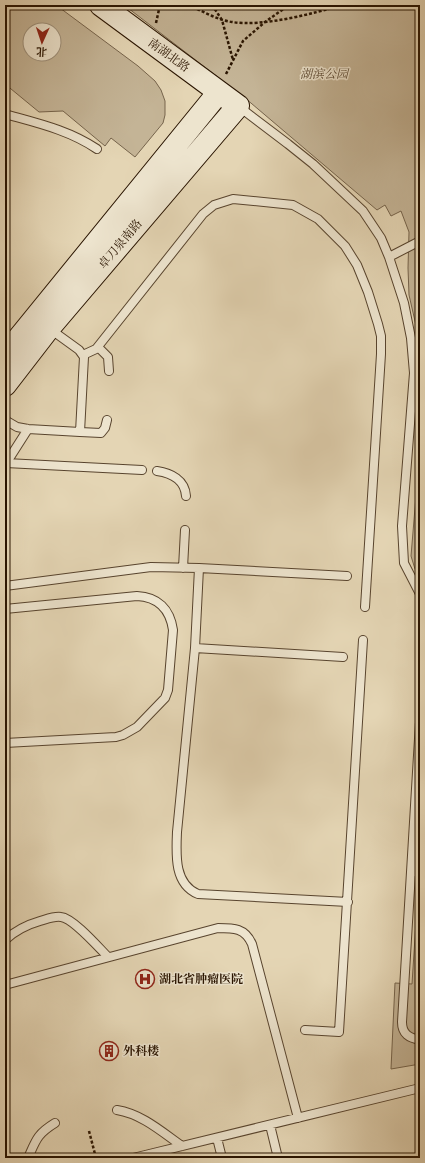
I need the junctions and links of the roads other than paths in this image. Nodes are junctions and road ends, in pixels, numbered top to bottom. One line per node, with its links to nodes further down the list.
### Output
1 (101, 5): 2 (street, 南湖北路)
2 (217, 90): 3 (street, 南湖北路); 11 (street, 卓刀泉南路)
3 (238, 106): 7 (lane); 8 (street, 卓刀泉南路)
4 (5, 114): 5 (lane)
5 (97, 149)
6 (420, 241): 7 (lane)
7 (389, 256): 27 (lane)
8 (49, 328): 10 (lane); 13 (street, 卓刀泉南路)
9 (98, 347): 10 (lane); 12 (lane); 28 (lane)
10 (83, 354): 17 (lane)
11 (5, 355)
12 (110, 371)
13 (5, 385)
14 (5, 420): 16 (lane)
15 (107, 420): 17 (lane)
16 (28, 429): 17 (lane); 18 (lane)
17 (80, 432)
18 (6, 464): 19 (lane)
19 (142, 470)
20 (158, 471): 21 (lane)
21 (186, 496)
22 (185, 530): 23 (lane)
23 (183, 568): 24 (lane); 26 (lane)
24 (199, 568): 25 (lane); 31 (lane)
25 (347, 576)
26 (5, 586)
27 (420, 594)
28 (365, 607)
29 (5, 609): 34 (lane)
30 (363, 640): 37 (lane)
31 (195, 648): 32 (lane); 37 (lane)
32 (343, 657)
33 (420, 722): 35 (lane)
34 (5, 742)
35 (411, 872): 36 (lane); 42 (lane)
36 (420, 872)
37 (348, 902): 41 (lane)
38 (5, 940): 39 (lane)
39 (108, 958): 40 (lane); 45 (lane)
40 (5, 985)
41 (305, 1030)
42 (420, 1040)
43 (420, 1088): 45 (lane)
44 (117, 1110): 49 (lane)
45 (298, 1118): 47 (lane)
46 (55, 1123): 50 (lane)
47 (270, 1125): 48 (lane); 53 (lane)
48 (217, 1138): 49 (lane); 52 (lane)
49 (182, 1146): 51 (lane)
50 (28, 1158)
51 (133, 1158)
52 (222, 1158)
53 (278, 1158)

